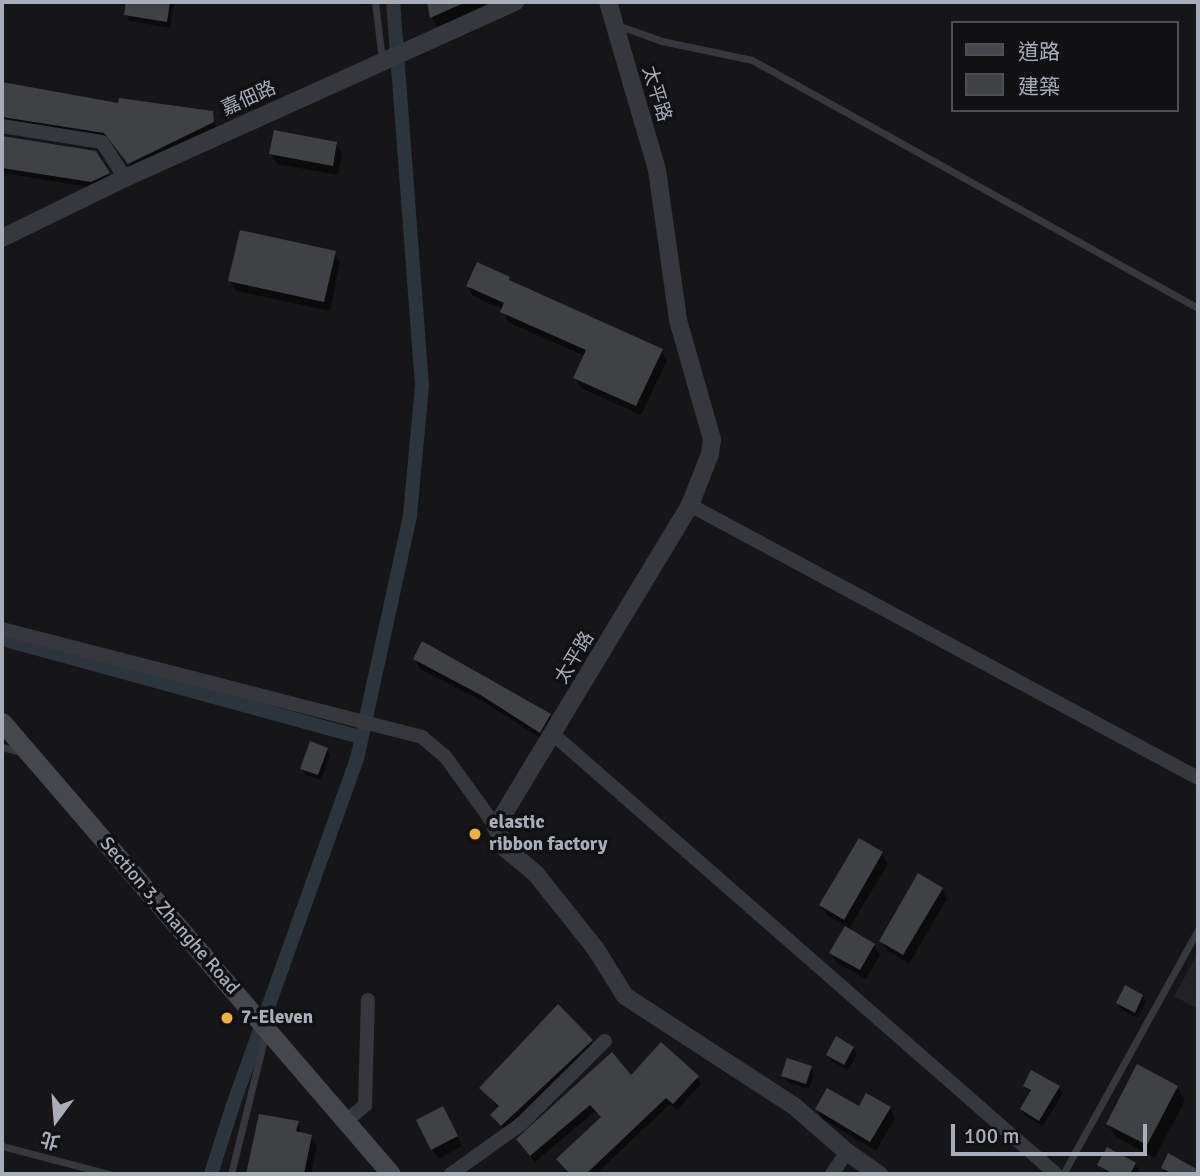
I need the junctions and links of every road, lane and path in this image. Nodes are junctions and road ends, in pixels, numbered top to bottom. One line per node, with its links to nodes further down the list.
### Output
1 (374, 2): 5 (lane)
2 (515, 2): 5 (street, 嘉佃路)
3 (608, 2): 4 (street, 太平路)
4 (613, 24): 9 (lane); 10 (street, 太平路)
5 (382, 63): 7 (street, 嘉佃路)
6 (2, 126): 7 (street)
7 (125, 178): 8 (street, 嘉佃路)
8 (2, 238)
9 (1198, 308)
10 (690, 505): 13 (street, 太平路); 16 (street)
11 (2, 629): 17 (street)
12 (2, 722): 15 (main road, Section 3, Zhanghe Road)
13 (554, 735): 17 (street, 太平路); 31 (street)
14 (2, 747): 15 (lane)
15 (29, 754): 20 (main road, Section 3, Zhanghe Road)
16 (1198, 778)
17 (496, 827): 24 (street)
18 (1198, 929): 32 (lane)
19 (368, 1000): 22 (street)
20 (267, 1029): 22 (main road, Section 3, Zhanghe Road); 26 (lane)
21 (605, 1041): 28 (street)
22 (345, 1122): 27 (main road, Section 3, Zhanghe Road)
23 (2, 1146): 25 (lane)
24 (847, 1152): 29 (street); 30 (street)
25 (109, 1174)
26 (230, 1174)
27 (391, 1174)
28 (451, 1174)
29 (832, 1174)
30 (879, 1174)
31 (1056, 1174)
32 (1063, 1174)

